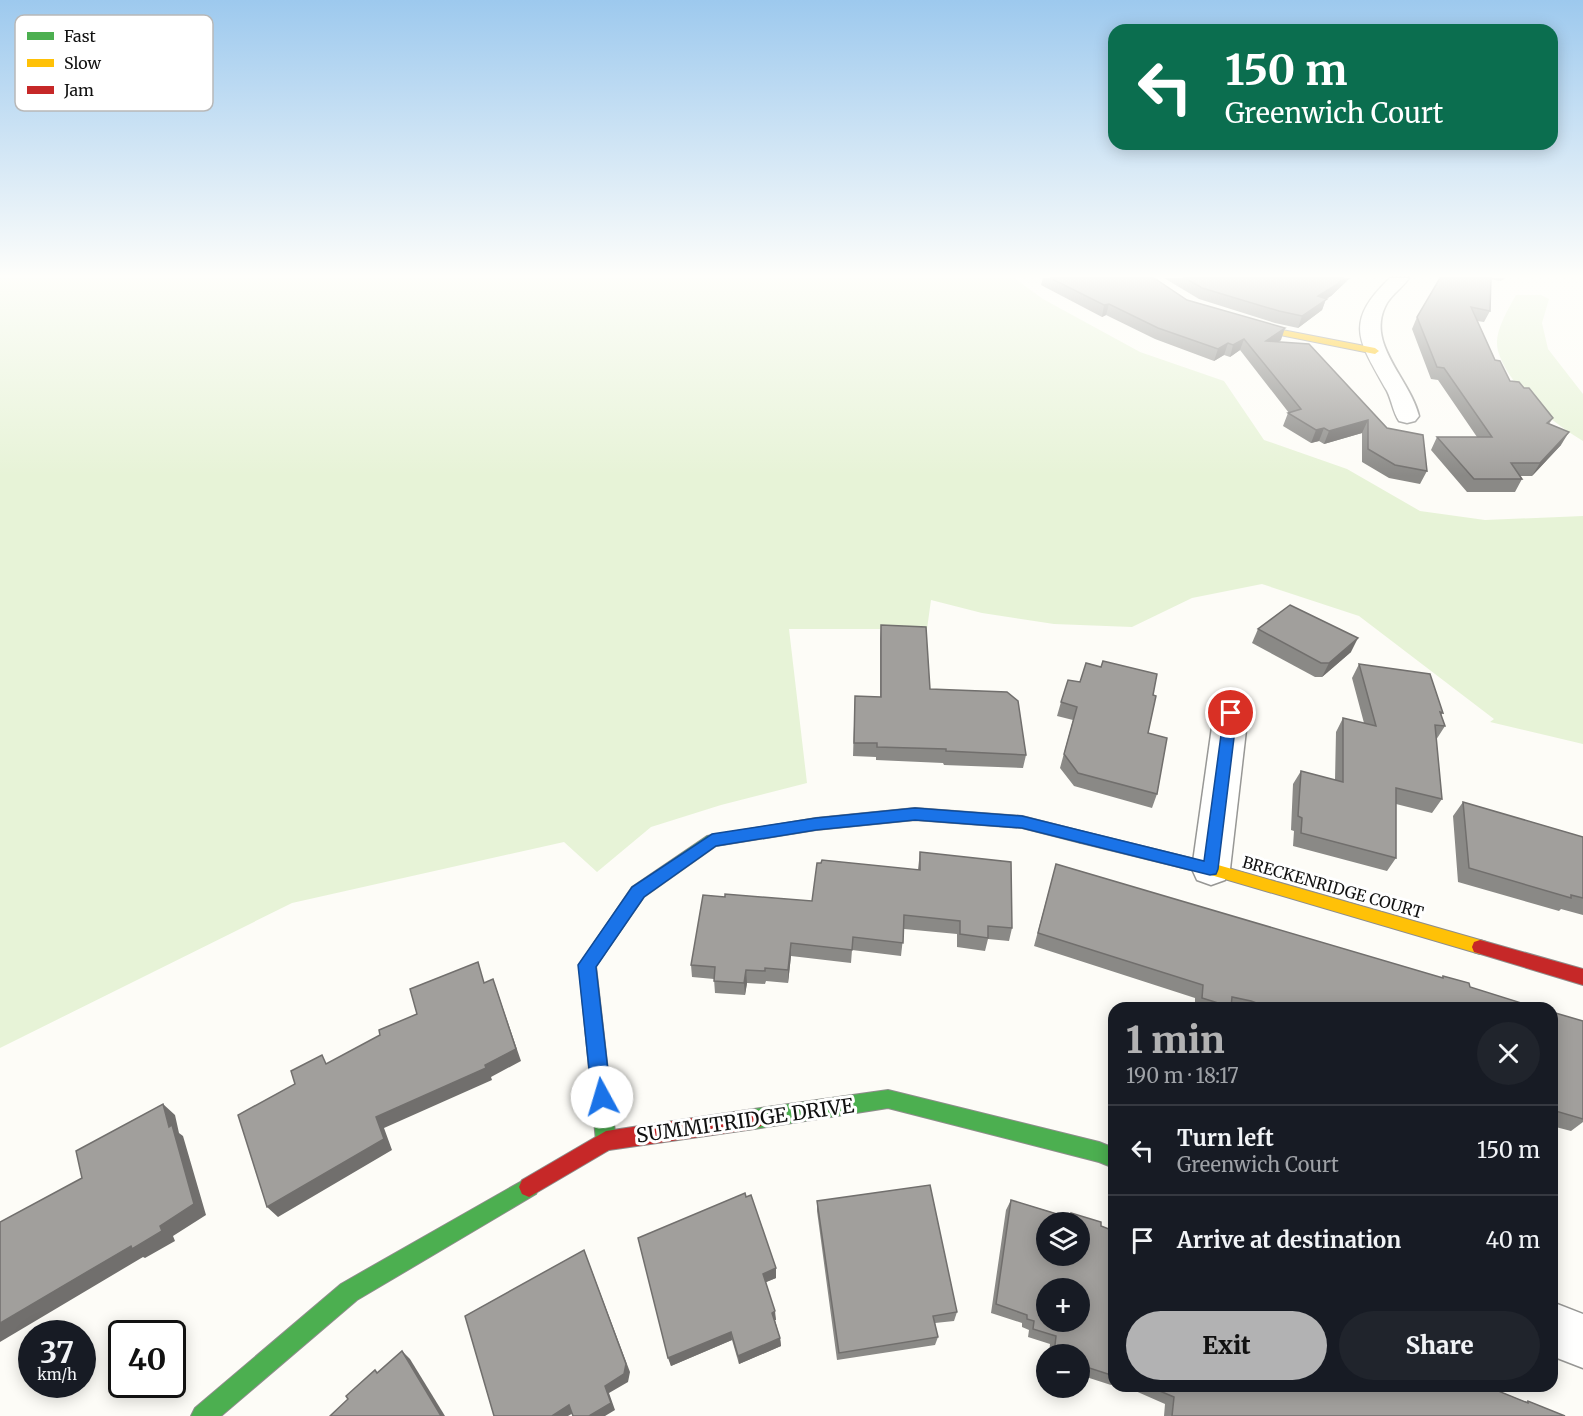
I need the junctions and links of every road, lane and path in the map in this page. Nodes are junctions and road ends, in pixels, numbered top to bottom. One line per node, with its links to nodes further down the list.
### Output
1 (1340, 344): 3 (street)
2 (1374, 344): 3 (street)
3 (1375, 351): 4 (street)
4 (1407, 416)
5 (1231, 713): 6 (street)
6 (1210, 869): 7 (street, BRECKENRIDGE COURT); 8 (street, BRECKENRIDGE COURT)
7 (1583, 977)
8 (606, 1141): 9 (street, SUMMITRIDGE DRIVE); 12 (street, SUMMITRIDGE DRIVE)
9 (1108, 1156)
10 (1558, 1331): 11 (street)
11 (1583, 1341)
12 (202, 1416)

